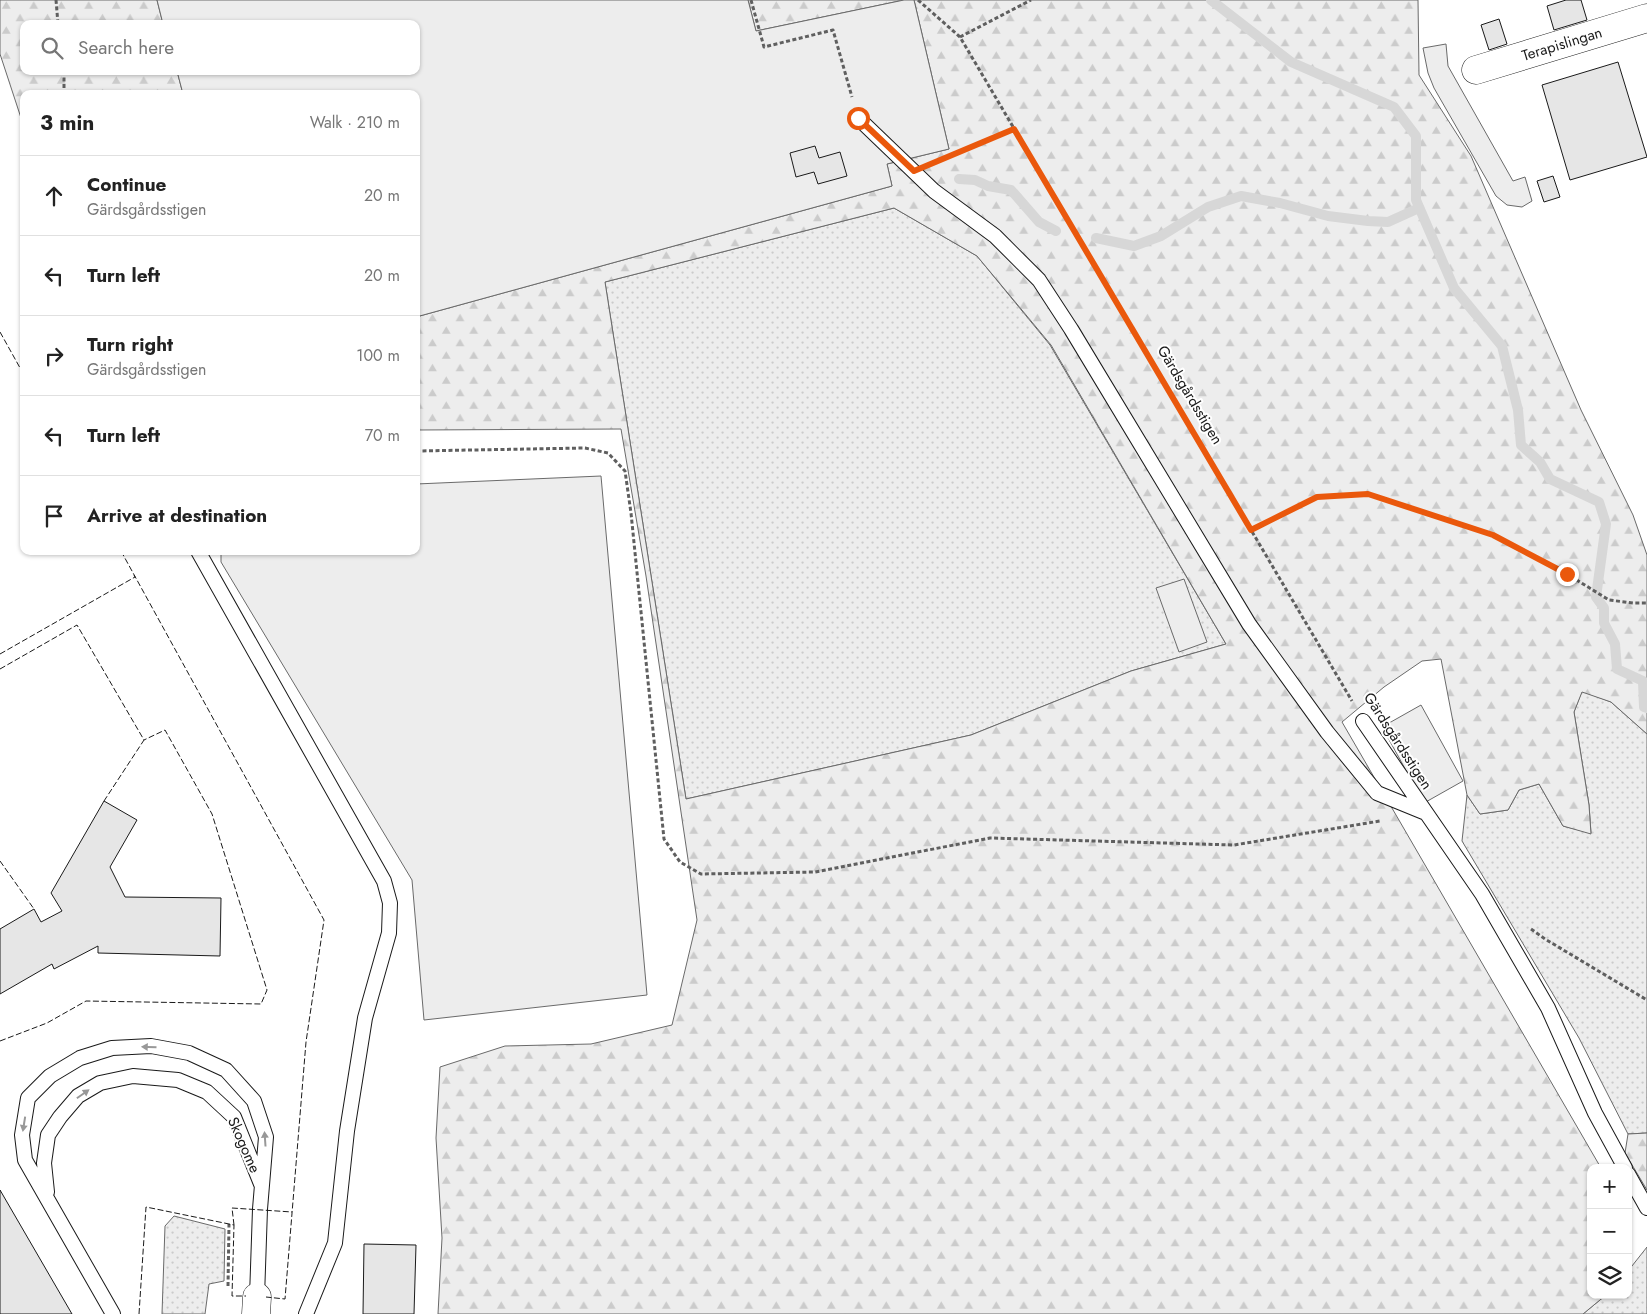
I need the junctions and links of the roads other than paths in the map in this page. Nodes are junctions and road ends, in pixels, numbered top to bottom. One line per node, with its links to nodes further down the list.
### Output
1 (1647, 18): 2 (street, Terapislingan)
2 (1476, 70)
3 (858, 118): 6 (lane, Gärdsgårdsstigen)
4 (200, 555): 14 (lane)
5 (1363, 721): 6 (lane, Gärdsgårdsstigen)
6 (1426, 813): 7 (lane, Gärdsgårdsstigen)
7 (1623, 1164)
8 (1632, 1181): 11 (lane)
9 (262, 1187): 10 (lane, Skogome, one-way to 9); 10 (lane, Skogome, one-way to 10); 12 (lane, Skogome)
10 (48, 1199): 13 (lane, Skogome)
11 (1647, 1208)
12 (256, 1306)
13 (113, 1314)
14 (306, 1314)

